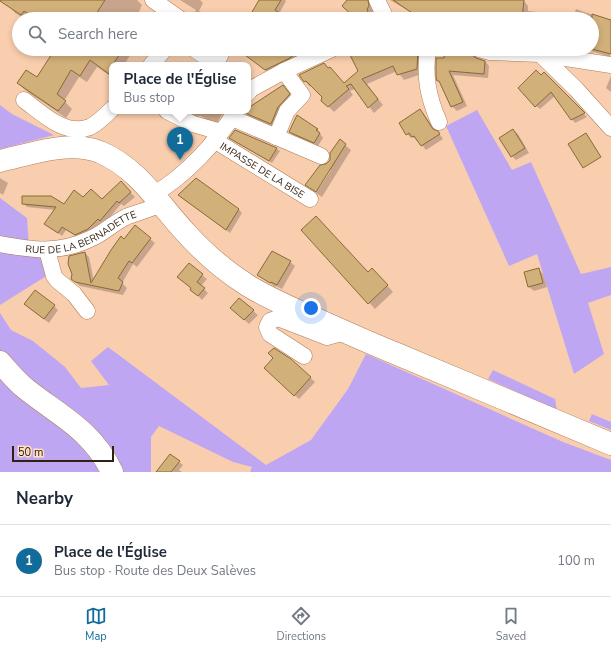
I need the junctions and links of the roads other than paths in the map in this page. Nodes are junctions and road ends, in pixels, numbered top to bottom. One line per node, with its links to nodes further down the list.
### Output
1 (153, 0): 3 (street)
2 (377, 0): 4 (street)
3 (169, 12)
4 (383, 12)
5 (205, 56): 10 (street)
6 (317, 56): 12 (street)
7 (427, 56): 18 (street)
8 (542, 56): 19 (street)
9 (552, 56): 11 (street)
10 (214, 62)
11 (611, 66)
12 (284, 72): 13 (street); 21 (street)
13 (251, 88)
14 (24, 100): 15 (street)
15 (109, 112)
16 (173, 114): 20 (street, IMPASSE DE LA BISE)
17 (234, 115): 20 (street, RUE DE LA BERNADETTE); 21 (street)
18 (439, 122)
19 (611, 128)
20 (218, 136): 24 (street, RUE DE LA BERNADETTE); 25 (street, IMPASSE DE LA BISE)
21 (276, 137): 22 (street)
22 (321, 156)
23 (0, 162): 24 (street)
24 (157, 199): 27 (street, RUE DE LA BERNADETTE); 29 (street)
25 (310, 200)
26 (0, 244): 27 (street, RUE DE LA BERNADETTE)
27 (47, 250): 28 (street)
28 (87, 311)
29 (345, 332): 30 (street); 32 (street)
30 (304, 356)
31 (0, 362): 33 (street)
32 (611, 444)
33 (112, 472)

